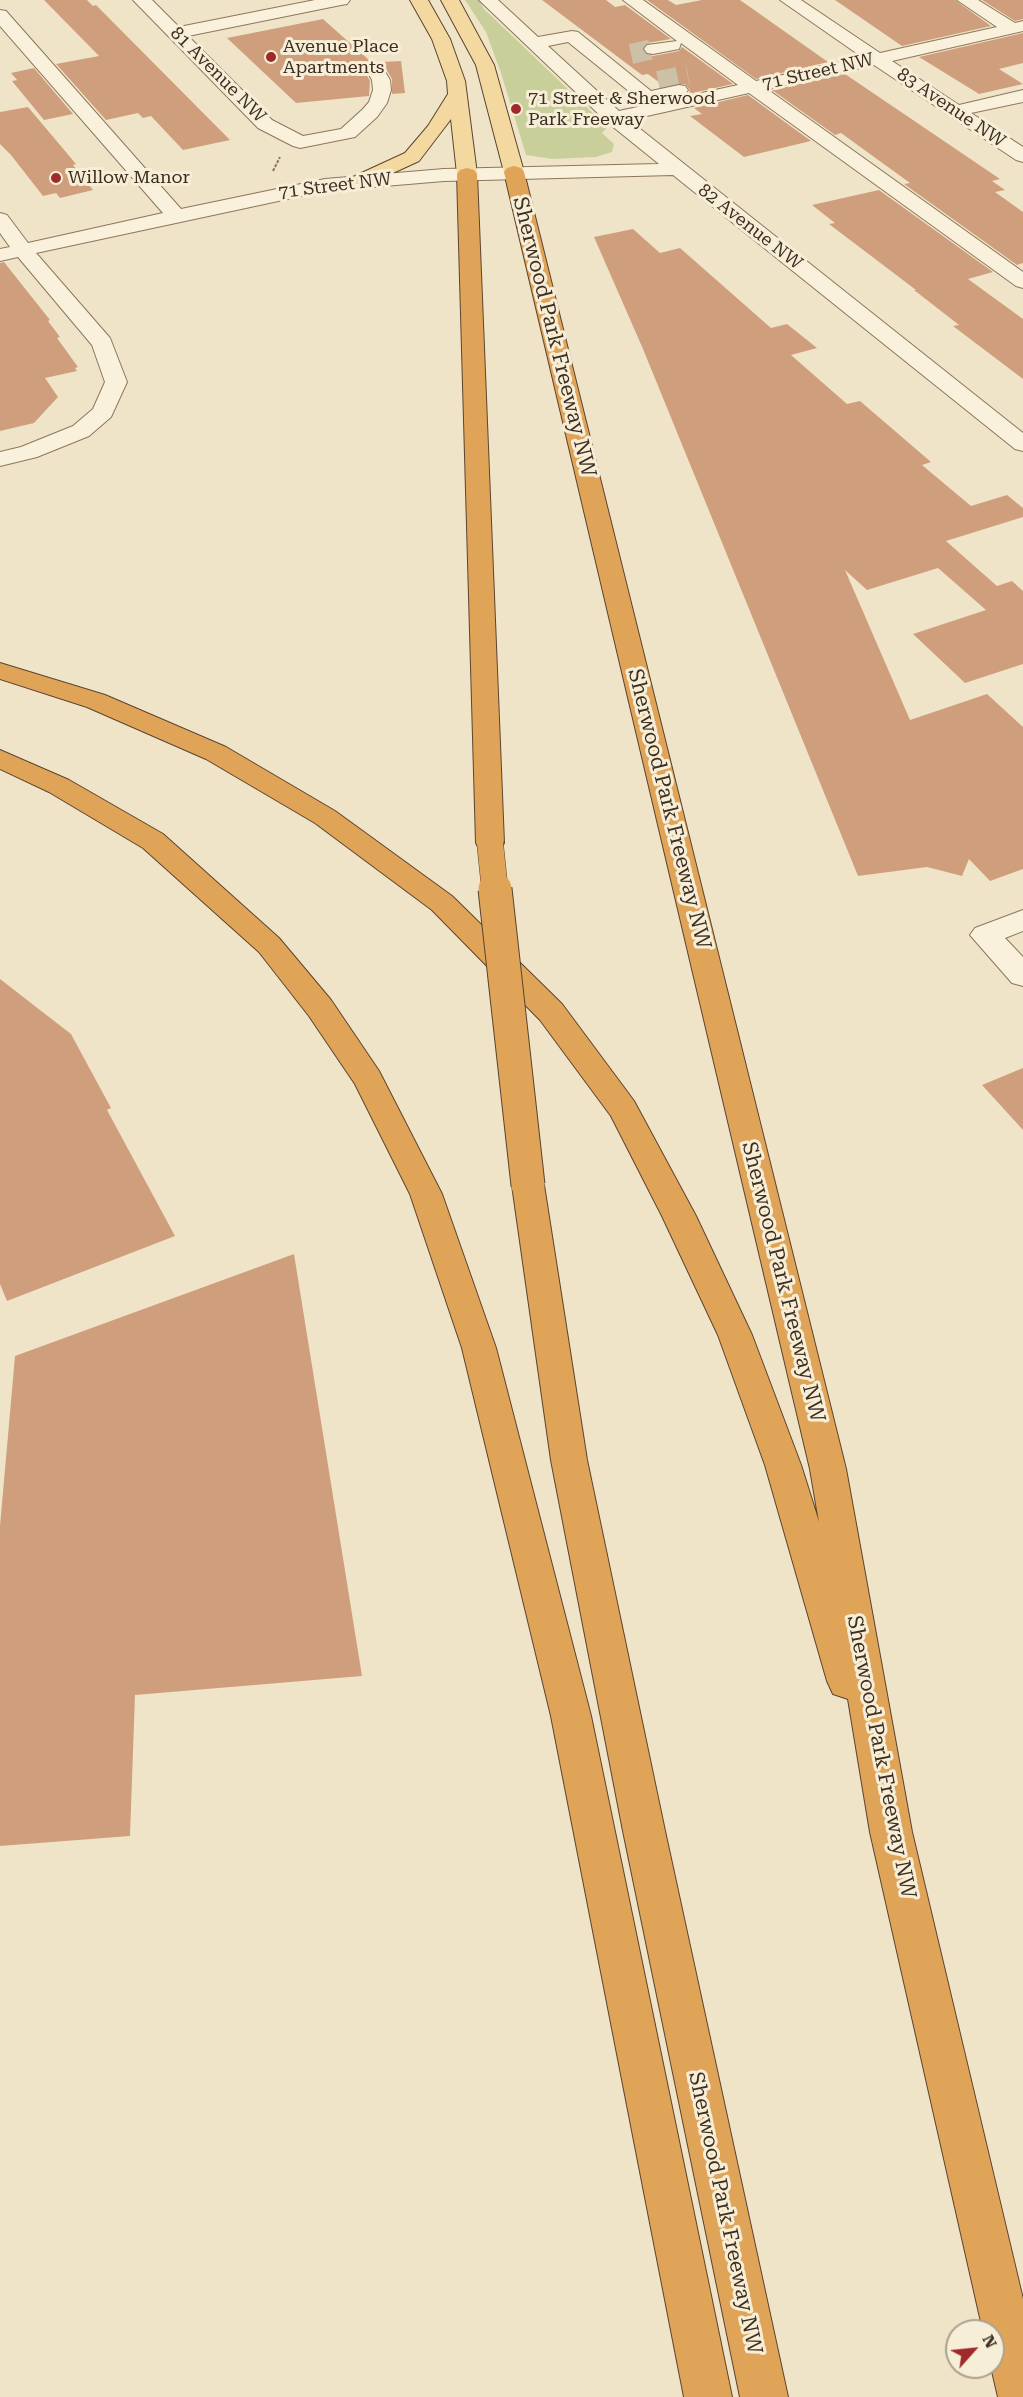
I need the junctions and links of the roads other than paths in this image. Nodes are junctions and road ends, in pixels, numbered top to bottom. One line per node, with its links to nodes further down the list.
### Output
1 (142, 0): 12 (street, 81 Avenue NW)
2 (341, 0): 12 (street)
3 (419, 0): 24 (main road)
4 (450, 0): 30 (main road)
5 (488, 0): 13 (street, 82 Avenue NW)
6 (632, 0): 21 (street)
7 (789, 0): 17 (street, 83 Avenue NW)
8 (966, 0): 11 (street)
9 (0, 15): 33 (street)
10 (641, 22): 14 (street)
11 (1018, 27): 17 (street, 71 Street NW)
12 (176, 33): 19 (street, 81 Avenue NW)
13 (535, 43): 18 (street); 20 (street, 82 Avenue NW)
14 (673, 45): 15 (street); 21 (street)
15 (653, 49)
16 (621, 56): 18 (street)
17 (877, 59): 21 (street, 71 Street NW); 26 (street, 83 Avenue NW)
18 (594, 62): 20 (street); 23 (street)
19 (374, 67)
20 (562, 69): 27 (street, 82 Avenue NW)
21 (723, 80): 23 (street); 27 (street, 71 Street NW); 37 (street)
22 (658, 81): 23 (street)
23 (629, 82)
24 (458, 93): 31 (main road); 32 (main road)
25 (1023, 96): 26 (street)
26 (957, 111): 28 (street, 83 Avenue NW)
27 (614, 118): 29 (street, 82 Avenue NW)
28 (1023, 156)
29 (676, 169): 30 (street, 71 Street NW); 38 (street, 82 Avenue NW)
30 (514, 172): 31 (street, 71 Street NW); 44 (highway, Sherwood Park Freeway NW)
31 (467, 174): 32 (street, 71 Street NW); 46 (highway, Sherwood Park Freeway NW, bridge)
32 (363, 180): 33 (street, 71 Street NW)
33 (176, 215): 35 (street, 71 Street NW)
34 (0, 219): 35 (street)
35 (24, 250): 36 (street, 71 Street NW); 39 (street)
36 (0, 255)
37 (1023, 282)
38 (1023, 444)
39 (0, 459)
40 (0, 670): 44 (highway)
41 (0, 759): 45 (highway)
42 (1023, 920): 43 (street)
43 (1023, 976)
44 (891, 1832): 47 (highway, Sherwood Park Freeway NW)
45 (708, 2397)
46 (764, 2397)
47 (1022, 2397)

